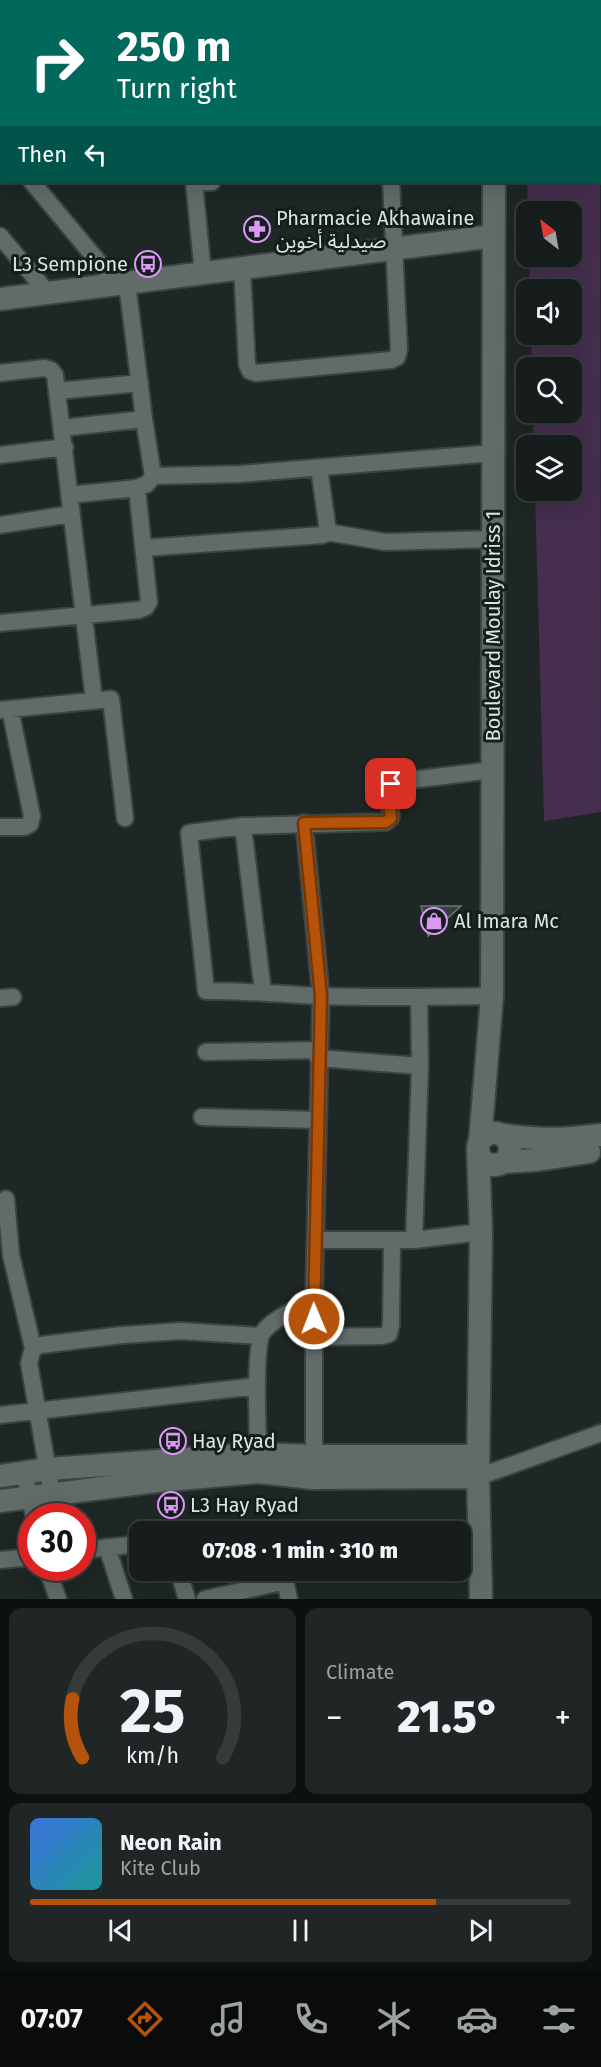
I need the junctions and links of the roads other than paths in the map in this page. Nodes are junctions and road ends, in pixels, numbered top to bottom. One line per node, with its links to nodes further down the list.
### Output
1 (33, 183): 10 (street)
2 (194, 183): 9 (street)
3 (391, 183): 7 (street)
4 (494, 183): 6 (main road, Boulevard Moulay Idriss 1)
5 (0, 236): 11 (street)
6 (494, 236): 7 (main road); 19 (main road, Boulevard Moulay Idriss 1)
7 (395, 250): 8 (main road); 8 (street)
8 (242, 268): 9 (main road)
9 (203, 274): 10 (main road)
10 (121, 283): 11 (main road); 14 (street)
11 (47, 292): 12 (main road)
12 (0, 299)
13 (0, 373): 15 (street)
14 (140, 383): 15 (street); 16 (street)
15 (58, 391): 17 (street)
16 (144, 419): 17 (street); 22 (street)
17 (62, 428): 18 (street)
18 (65, 447): 20 (street); 24 (street)
19 (494, 453): 21 (street); 28 (main road, Boulevard Moulay Idriss 1)
20 (0, 455)
21 (320, 468): 22 (street); 27 (street)
22 (153, 476): 23 (street)
23 (137, 488): 24 (street); 29 (street)
24 (69, 495): 25 (street)
25 (71, 514): 26 (street); 30 (street)
26 (0, 525)
27 (327, 532): 28 (street); 29 (street)
28 (493, 539): 34 (main road, Boulevard Moulay Idriss 1)
29 (144, 548): 30 (street)
30 (83, 615): 31 (street); 32 (street)
31 (0, 623)
32 (94, 700): 33 (street); 35 (street)
33 (5, 710): 38 (street)
34 (493, 770): 36 (street); 41 (main road, Boulevard Moulay Idriss 1)
35 (125, 818)
36 (304, 823): 37 (street); 40 (street)
37 (243, 826): 39 (street); 39 (street)
38 (0, 827)
39 (263, 992): 40 (street)
40 (321, 996): 42 (street); 44 (street)
41 (492, 996): 42 (street); 49 (main road, Boulevard Moulay Idriss 1)
42 (418, 997): 45 (street)
43 (206, 1052): 44 (street)
44 (319, 1054): 45 (street); 47 (street)
45 (420, 1066): 56 (street)
46 (202, 1117): 47 (street)
47 (317, 1120): 54 (street)
48 (601, 1136): 49 (main road)
49 (490, 1140): 51 (main road); 53 (main road)
50 (601, 1150): 51 (main road)
51 (502, 1163): 53 (main road)
52 (6, 1199): 60 (street)
53 (481, 1232): 56 (street); 67 (main road)
54 (316, 1240): 55 (street); 57 (street)
55 (392, 1240): 56 (street); 59 (street)
56 (414, 1240)
57 (314, 1301): 58 (street); 59 (street)
58 (260, 1336): 60 (street); 61 (street)
59 (315, 1337): 66 (street)
60 (33, 1348): 62 (street)
61 (257, 1386): 62 (street); 65 (street)
62 (36, 1412): 63 (street); 68 (street)
63 (0, 1415)
64 (601, 1433): 67 (street)
65 (258, 1463): 66 (main road); 68 (main road); 72 (main road)
66 (313, 1467): 67 (main road)
67 (478, 1467): 87 (main road)
68 (48, 1469): 69 (main road); 72 (street)
69 (24, 1472): 70 (main road); 72 (street)
70 (0, 1476)
71 (0, 1501): 72 (main road)
72 (39, 1502)
73 (129, 1545): 74 (street)
74 (108, 1547): 75 (street); 83 (street)
75 (96, 1548)
76 (18, 1558): 77 (street)
77 (0, 1560)
78 (49, 1581): 82 (street)
79 (181, 1581): 84 (street)
80 (267, 1581): 85 (street)
81 (285, 1581): 86 (street)
82 (51, 1598)
83 (124, 1599)
84 (187, 1599)
85 (205, 1599)
86 (289, 1599)
87 (481, 1599)

